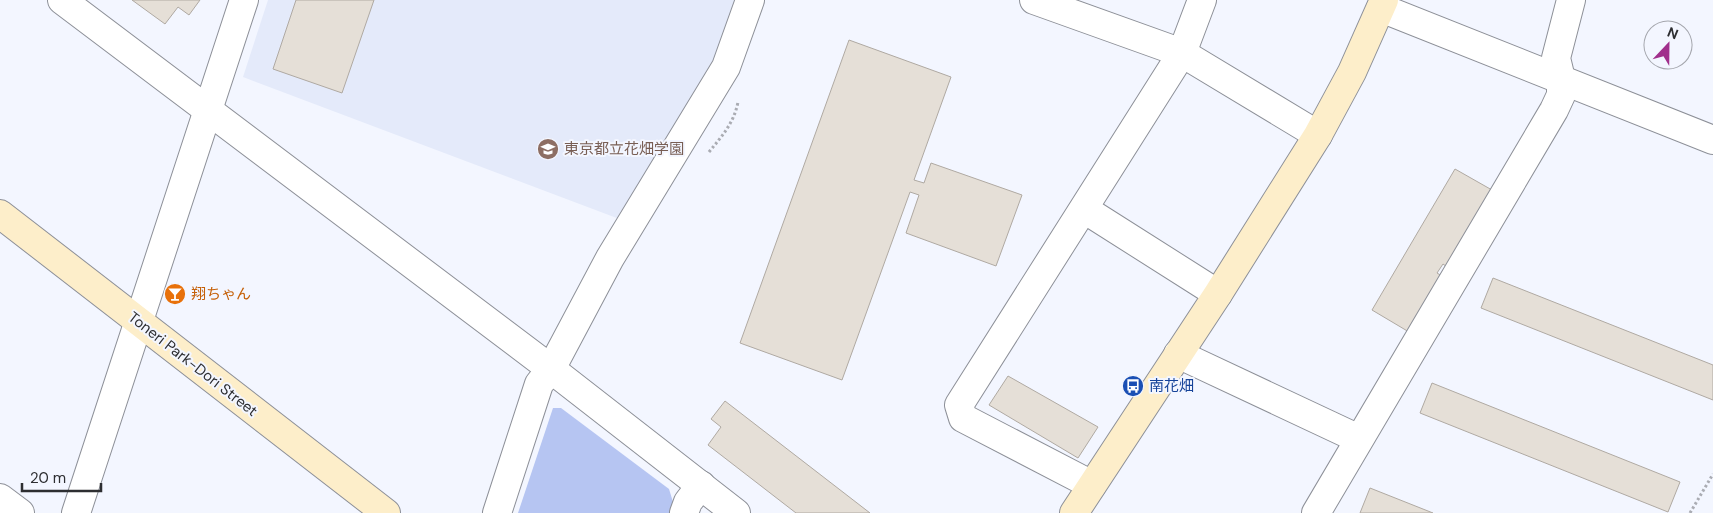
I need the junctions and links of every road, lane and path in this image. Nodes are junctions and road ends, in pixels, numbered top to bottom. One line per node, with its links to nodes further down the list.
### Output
1 (62, 0): 10 (street)
2 (244, 0): 10 (street)
3 (750, 0): 18 (street)
4 (1034, 0): 8 (street)
5 (1202, 0): 8 (street)
6 (1570, 0): 9 (street)
7 (1382, 4): 9 (street); 11 (street)
8 (1182, 53): 11 (street); 13 (street)
9 (1561, 80): 12 (street); 19 (street)
10 (208, 110): 16 (street); 18 (street)
11 (1318, 135): 15 (street)
12 (1713, 140)
13 (1084, 209): 15 (street); 21 (street)
14 (0, 214): 16 (street, Toneri Park-Dori Street)
15 (1218, 294): 17 (street)
16 (139, 322): 25 (street); 26 (street, Toneri Park-Dori Street)
17 (1178, 354): 19 (street); 21 (street)
18 (551, 369): 22 (street); 27 (street)
19 (1359, 440): 31 (street)
20 (1713, 474): 32 (path)
21 (1092, 485): 30 (street)
22 (700, 486): 28 (street); 29 (street)
23 (0, 498): 24 (street)
24 (20, 513)
25 (76, 513)
26 (386, 513)
27 (497, 513)
28 (684, 513)
29 (736, 513)
30 (1074, 513)
31 (1316, 513)
32 (1690, 513)

